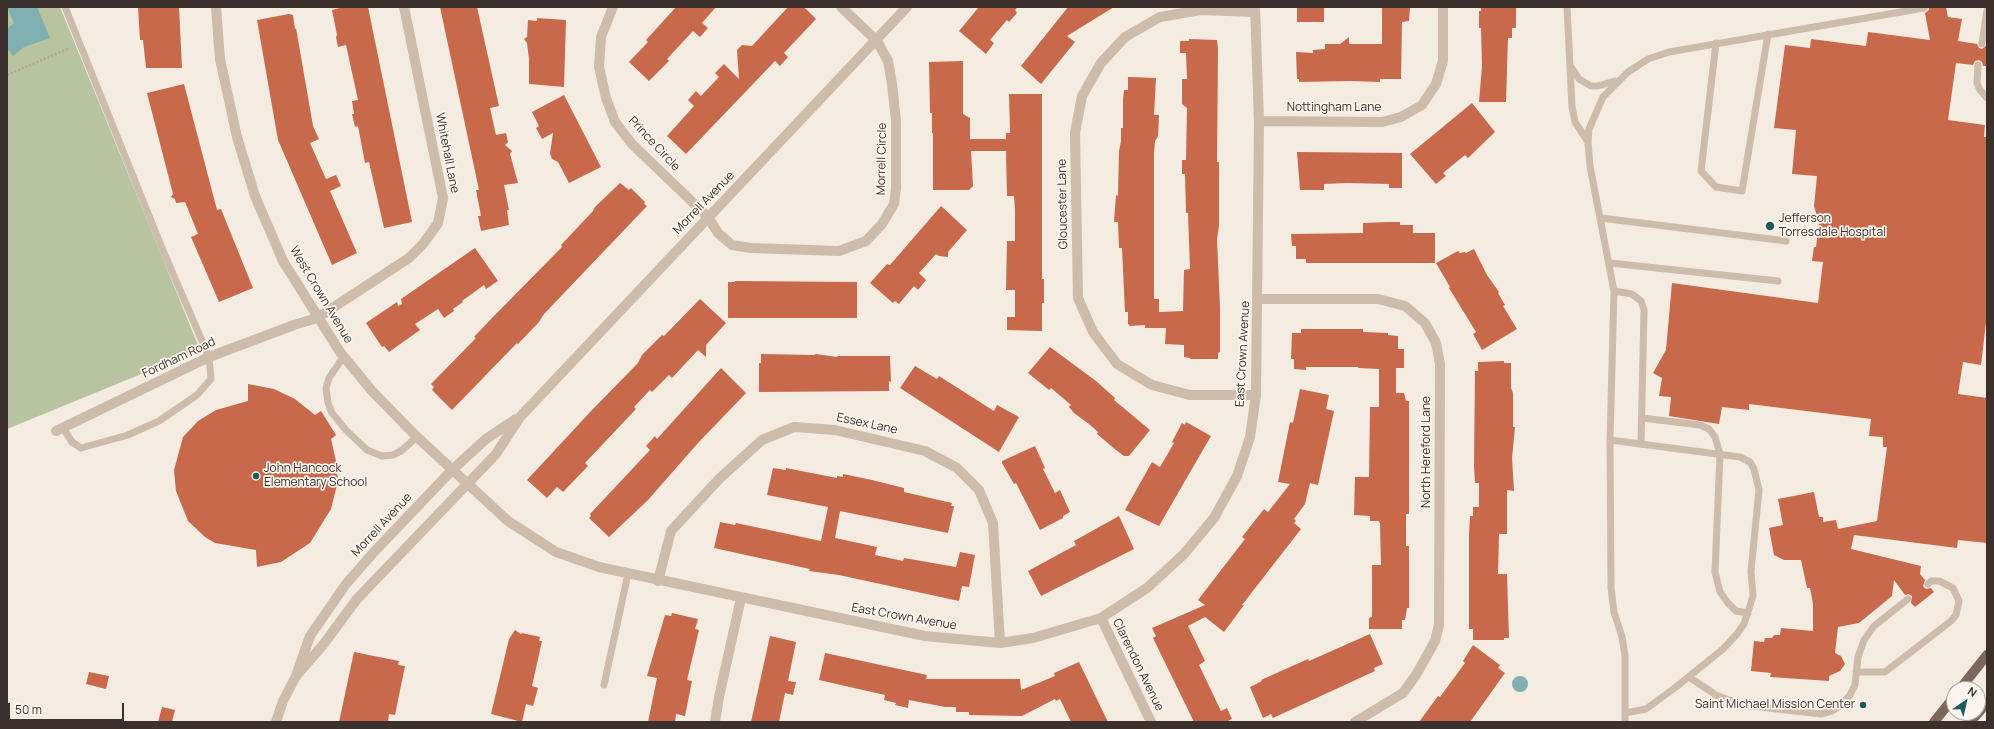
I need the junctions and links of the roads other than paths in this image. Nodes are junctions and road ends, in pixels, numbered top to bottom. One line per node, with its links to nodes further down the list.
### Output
1 (65, 7): 31 (lane)
2 (216, 7): 29 (street, West Crown Avenue)
3 (404, 7): 29 (street, Whitehall Lane)
4 (613, 7): 22 (street, Prince Circle)
5 (841, 7): 13 (street)
6 (907, 7): 13 (street, Morrell Avenue)
7 (1443, 7): 20 (street, Nottingham Lane)
8 (1567, 7): 16 (lane)
9 (1924, 8): 12 (lane)
10 (1255, 10): 20 (street, East Crown Avenue); 32 (street, Gloucester Lane)
11 (1987, 10): 15 (lane)
12 (1768, 34): 14 (lane); 14 (lane)
13 (877, 41): 22 (street, Morrell Avenue); 22 (street, Morrell Circle)
14 (1716, 43): 18 (lane)
15 (1982, 44)
16 (1569, 63): 18 (lane); 21 (lane)
17 (1978, 65): 19 (lane)
18 (1619, 80): 21 (lane)
19 (1987, 98)
20 (1259, 121): 28 (street, East Crown Avenue)
21 (1588, 142): 23 (lane)
22 (708, 217): 33 (street, Morrell Avenue)
23 (1601, 218): 24 (lane); 25 (lane)
24 (1786, 241)
25 (1610, 263): 26 (lane); 27 (lane)
26 (1778, 281)
27 (1614, 291): 34 (lane); 37 (lane)
28 (1258, 299): 32 (street, East Crown Avenue); 61 (street, North Hereford Lane)
29 (317, 318): 30 (street, West Crown Avenue); 31 (street, Fordham Road)
30 (344, 356): 36 (street, West Crown Avenue); 36 (lane)
31 (209, 357): 35 (street, Fordham Road); 35 (lane)
32 (1256, 395): 48 (street, East Crown Avenue)
33 (520, 417): 40 (street, Morrell Avenue); 41 (street, Morrell Avenue)
34 (1642, 418): 38 (lane); 39 (lane)
35 (59, 429)
36 (417, 437): 40 (street, West Crown Avenue)
37 (1610, 440): 38 (lane); 57 (lane)
38 (1641, 444): 39 (lane)
39 (1720, 454): 47 (lane); 47 (lane)
40 (452, 470): 41 (street, West Crown Avenue); 52 (street, Morrell Avenue)
41 (467, 484): 42 (street, East Crown Avenue); 52 (street, Morrell Avenue)
42 (628, 574): 43 (street, East Crown Avenue); 55 (lane)
43 (658, 581): 45 (street, East Crown Avenue); 49 (street, Essex Lane)
44 (1928, 584): 51 (lane)
45 (741, 598): 49 (street, East Crown Avenue); 59 (street)
46 (1908, 598): 51 (lane)
47 (1748, 613): 53 (lane)
48 (1101, 618): 49 (street, East Crown Avenue); 60 (street, Clarendon Avenue)
49 (1000, 643)
50 (1987, 655): 54 (main road)
51 (1856, 672): 53 (lane)
52 (296, 676): 58 (street, Morrell Avenue)
53 (1689, 678): 57 (lane)
54 (1966, 681)
55 (604, 685)
56 (1946, 707): 63 (main road)
57 (1625, 713): 62 (lane)
58 (276, 722)
59 (715, 722)
60 (1151, 722)
61 (1355, 722)
62 (1625, 722)
63 (1934, 722)

